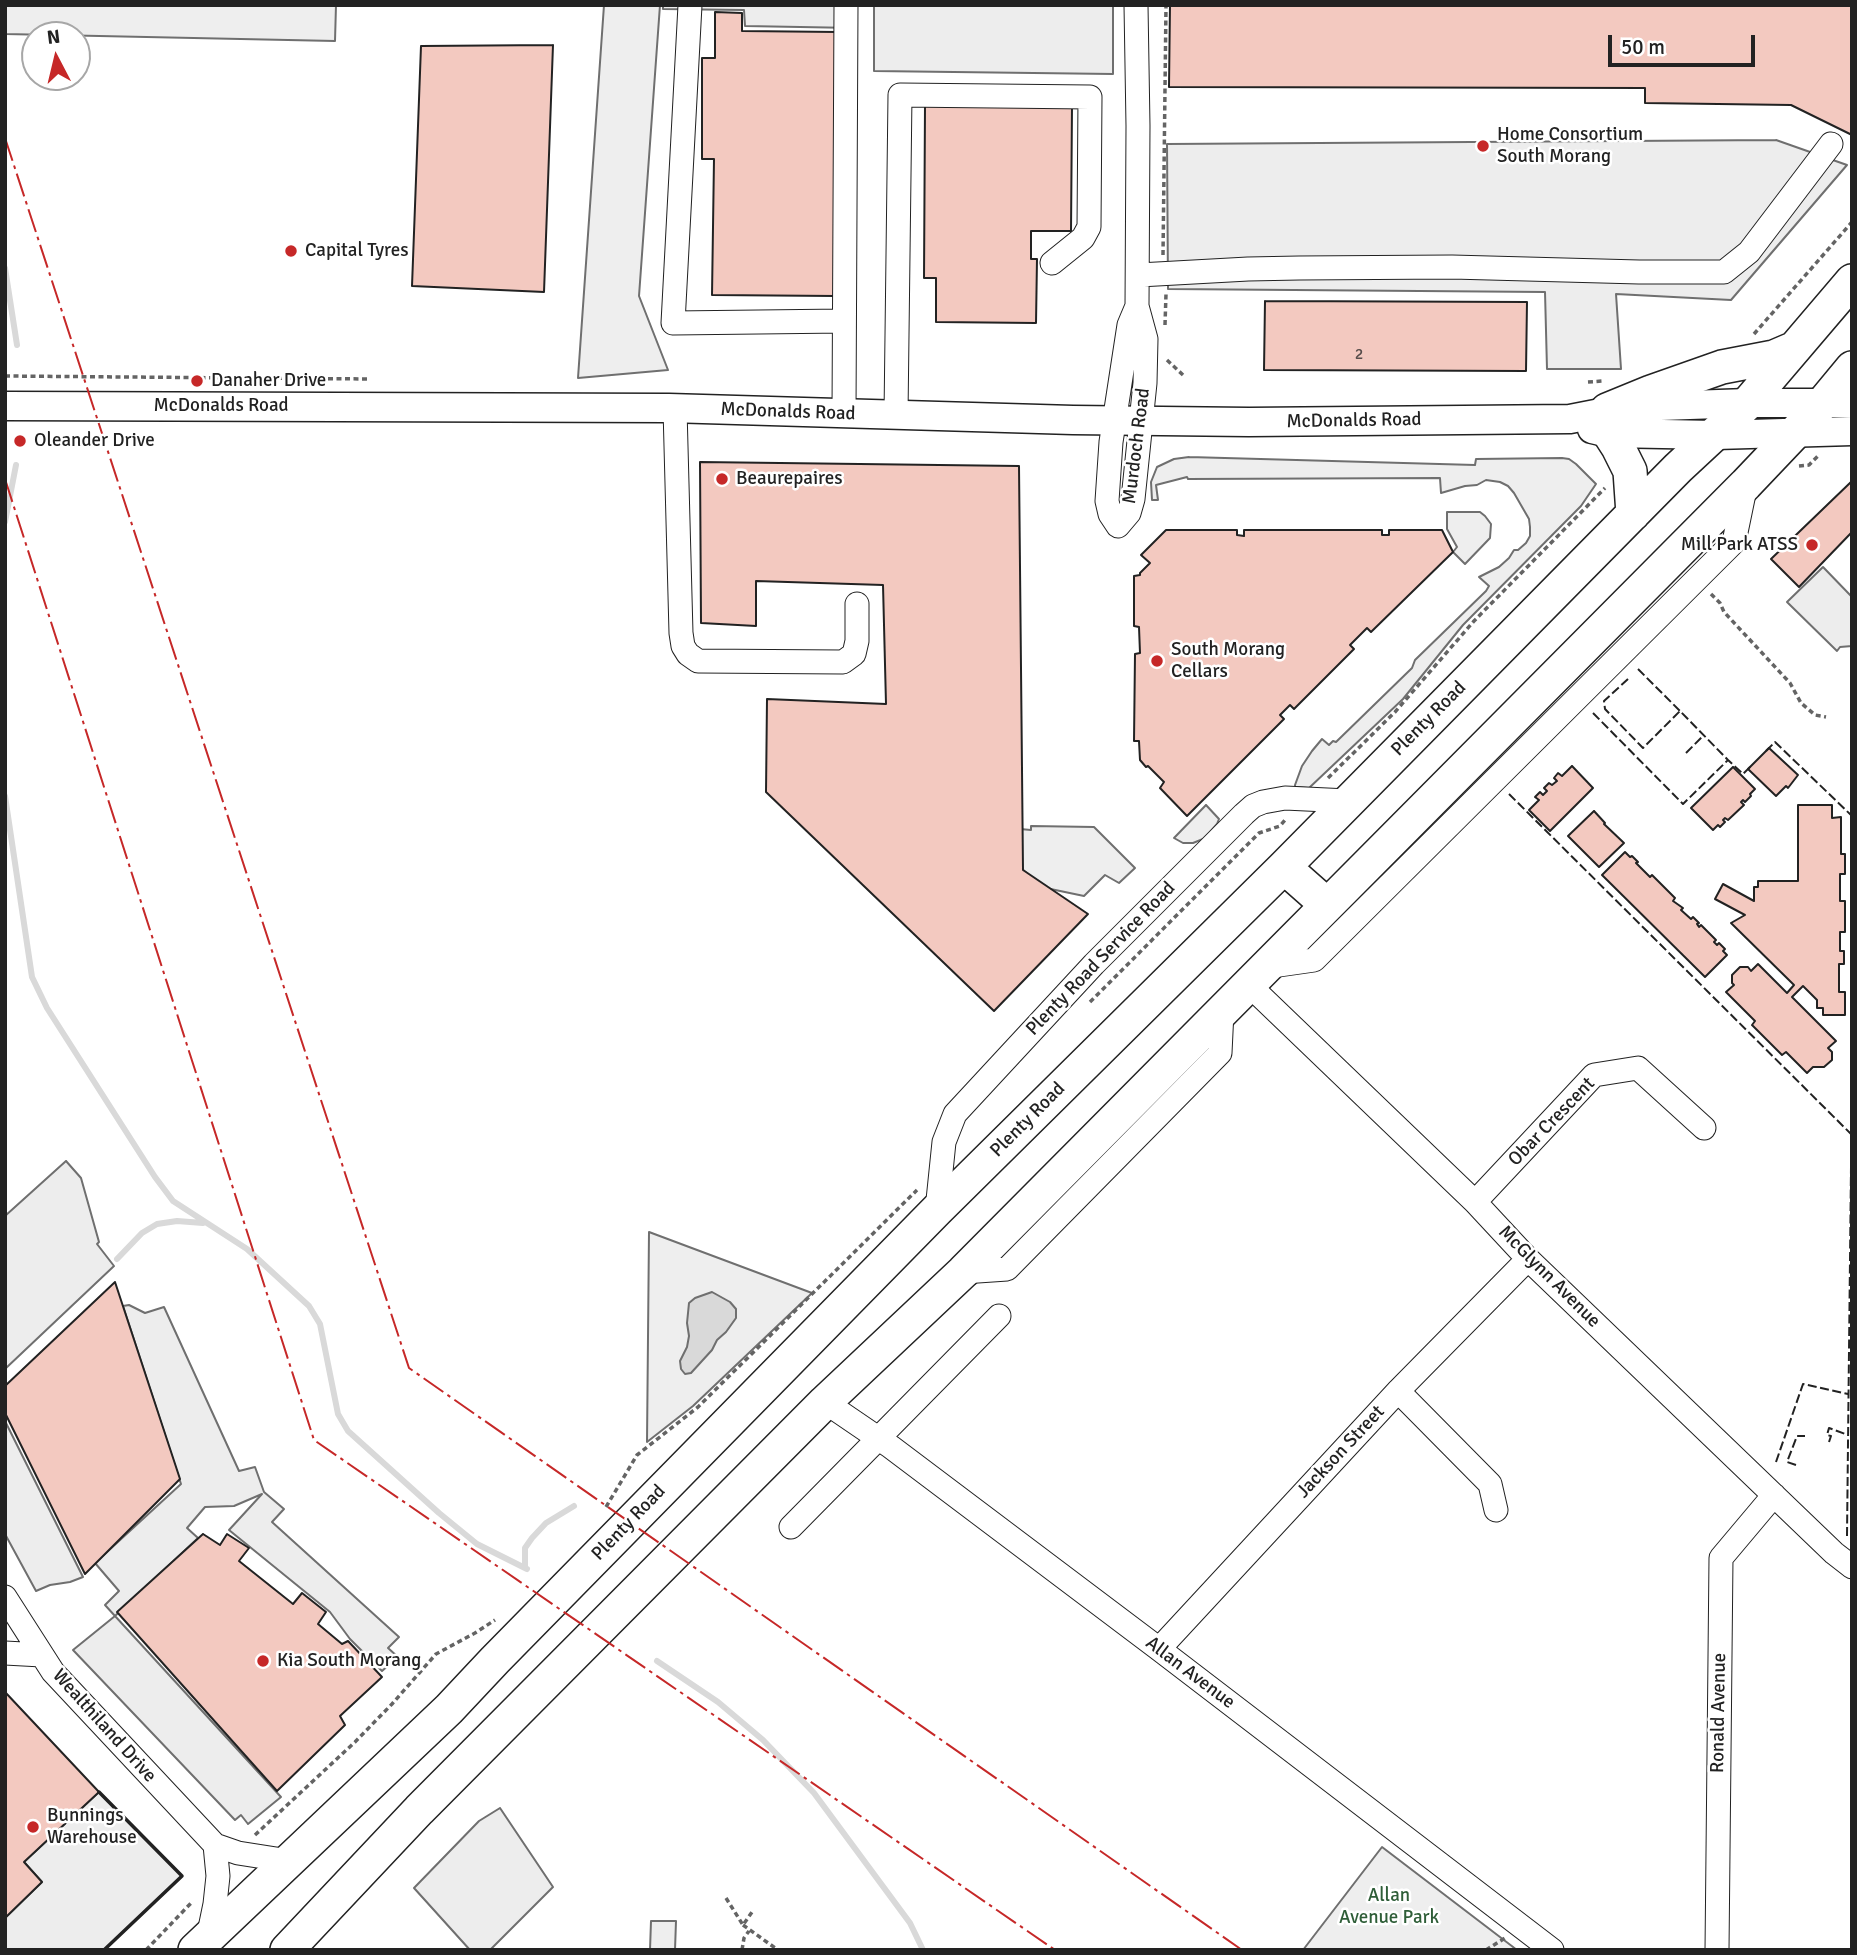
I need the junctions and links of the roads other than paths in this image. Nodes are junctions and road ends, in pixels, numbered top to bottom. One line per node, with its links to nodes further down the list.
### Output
1 (690, 5): 9 (street)
2 (846, 5): 9 (street)
3 (1136, 5): 6 (street, Murdoch Road)
4 (1831, 144): 6 (street)
5 (1052, 263): 17 (street)
6 (1139, 275): 8 (street, Murdoch Road)
7 (1852, 281): 10 (highway, Plenty Road)
8 (1137, 306): 18 (street, Murdoch Road); 19 (street, Murdoch Road)
9 (844, 321): 16 (street)
10 (1795, 348): 12 (highway, Plenty Road); 20 (highway)
11 (1852, 368): 13 (highway)
12 (1748, 403): 13 (main road, McDonalds Road); 20 (main road, McDonalds Road); 23 (highway, Plenty Road)
13 (1837, 403): 22 (highway)
14 (5, 406): 15 (main road, McDonalds Road)
15 (675, 409): 16 (main road, McDonalds Road); 26 (street)
16 (844, 414): 17 (main road, McDonalds Road)
17 (896, 415): 18 (main road, McDonalds Road)
18 (1114, 420): 19 (main road, McDonalds Road); 19 (street, Murdoch Road)
19 (1142, 421): 20 (main road, McDonalds Road)
20 (1608, 422): 23 (main road, McDonalds Road); 25 (highway)
21 (1852, 430): 22 (main road, McDonalds Road)
22 (1797, 431): 23 (main road, McDonalds Road); 24 (highway)
23 (1716, 435): 25 (highway, Plenty Road)
24 (1746, 484): 27 (street); 28 (highway)
25 (1633, 514): 29 (highway, Plenty Road)
26 (857, 604)
27 (1533, 742): 28 (street); 32 (street)
28 (1471, 759): 31 (highway)
29 (1337, 790): 30 (highway, Plenty Road); 34 (street, Plenty Road Service Road)
30 (1283, 867): 31 (highway); 34 (highway, Plenty Road)
31 (1327, 905): 32 (highway)
32 (1257, 976): 35 (street, McGlynn Avenue); 39 (highway)
33 (1704, 1128): 35 (street, Obar Crescent)
34 (928, 1199): 50 (highway, Plenty Road)
35 (1475, 1202): 36 (street, McGlynn Avenue)
36 (1528, 1259): 38 (street, Jackson Street); 41 (street, McGlynn Avenue)
37 (999, 1316): 40 (street)
38 (1398, 1391): 42 (street); 46 (street, Jackson Street)
39 (825, 1402): 40 (street, Allan Avenue); 49 (highway)
40 (877, 1439): 43 (street); 46 (street, Allan Avenue)
41 (1774, 1495): 44 (street, McGlynn Avenue); 56 (street, Ronald Avenue)
42 (1496, 1510)
43 (791, 1527)
44 (1852, 1567)
45 (5, 1597): 48 (street, Wealthiland Drive)
46 (1159, 1649): 55 (street, Allan Avenue)
47 (5, 1653): 48 (street)
48 (43, 1655): 51 (street, Wealthiland Drive)
49 (523, 1706): 50 (highway); 54 (highway)
50 (449, 1709): 52 (highway, Plenty Road)
51 (215, 1845): 52 (street); 53 (street)
52 (289, 1861): 53 (highway, Plenty Road)
53 (202, 1944)
54 (287, 1950)
55 (1552, 1950)
56 (1717, 1950)

